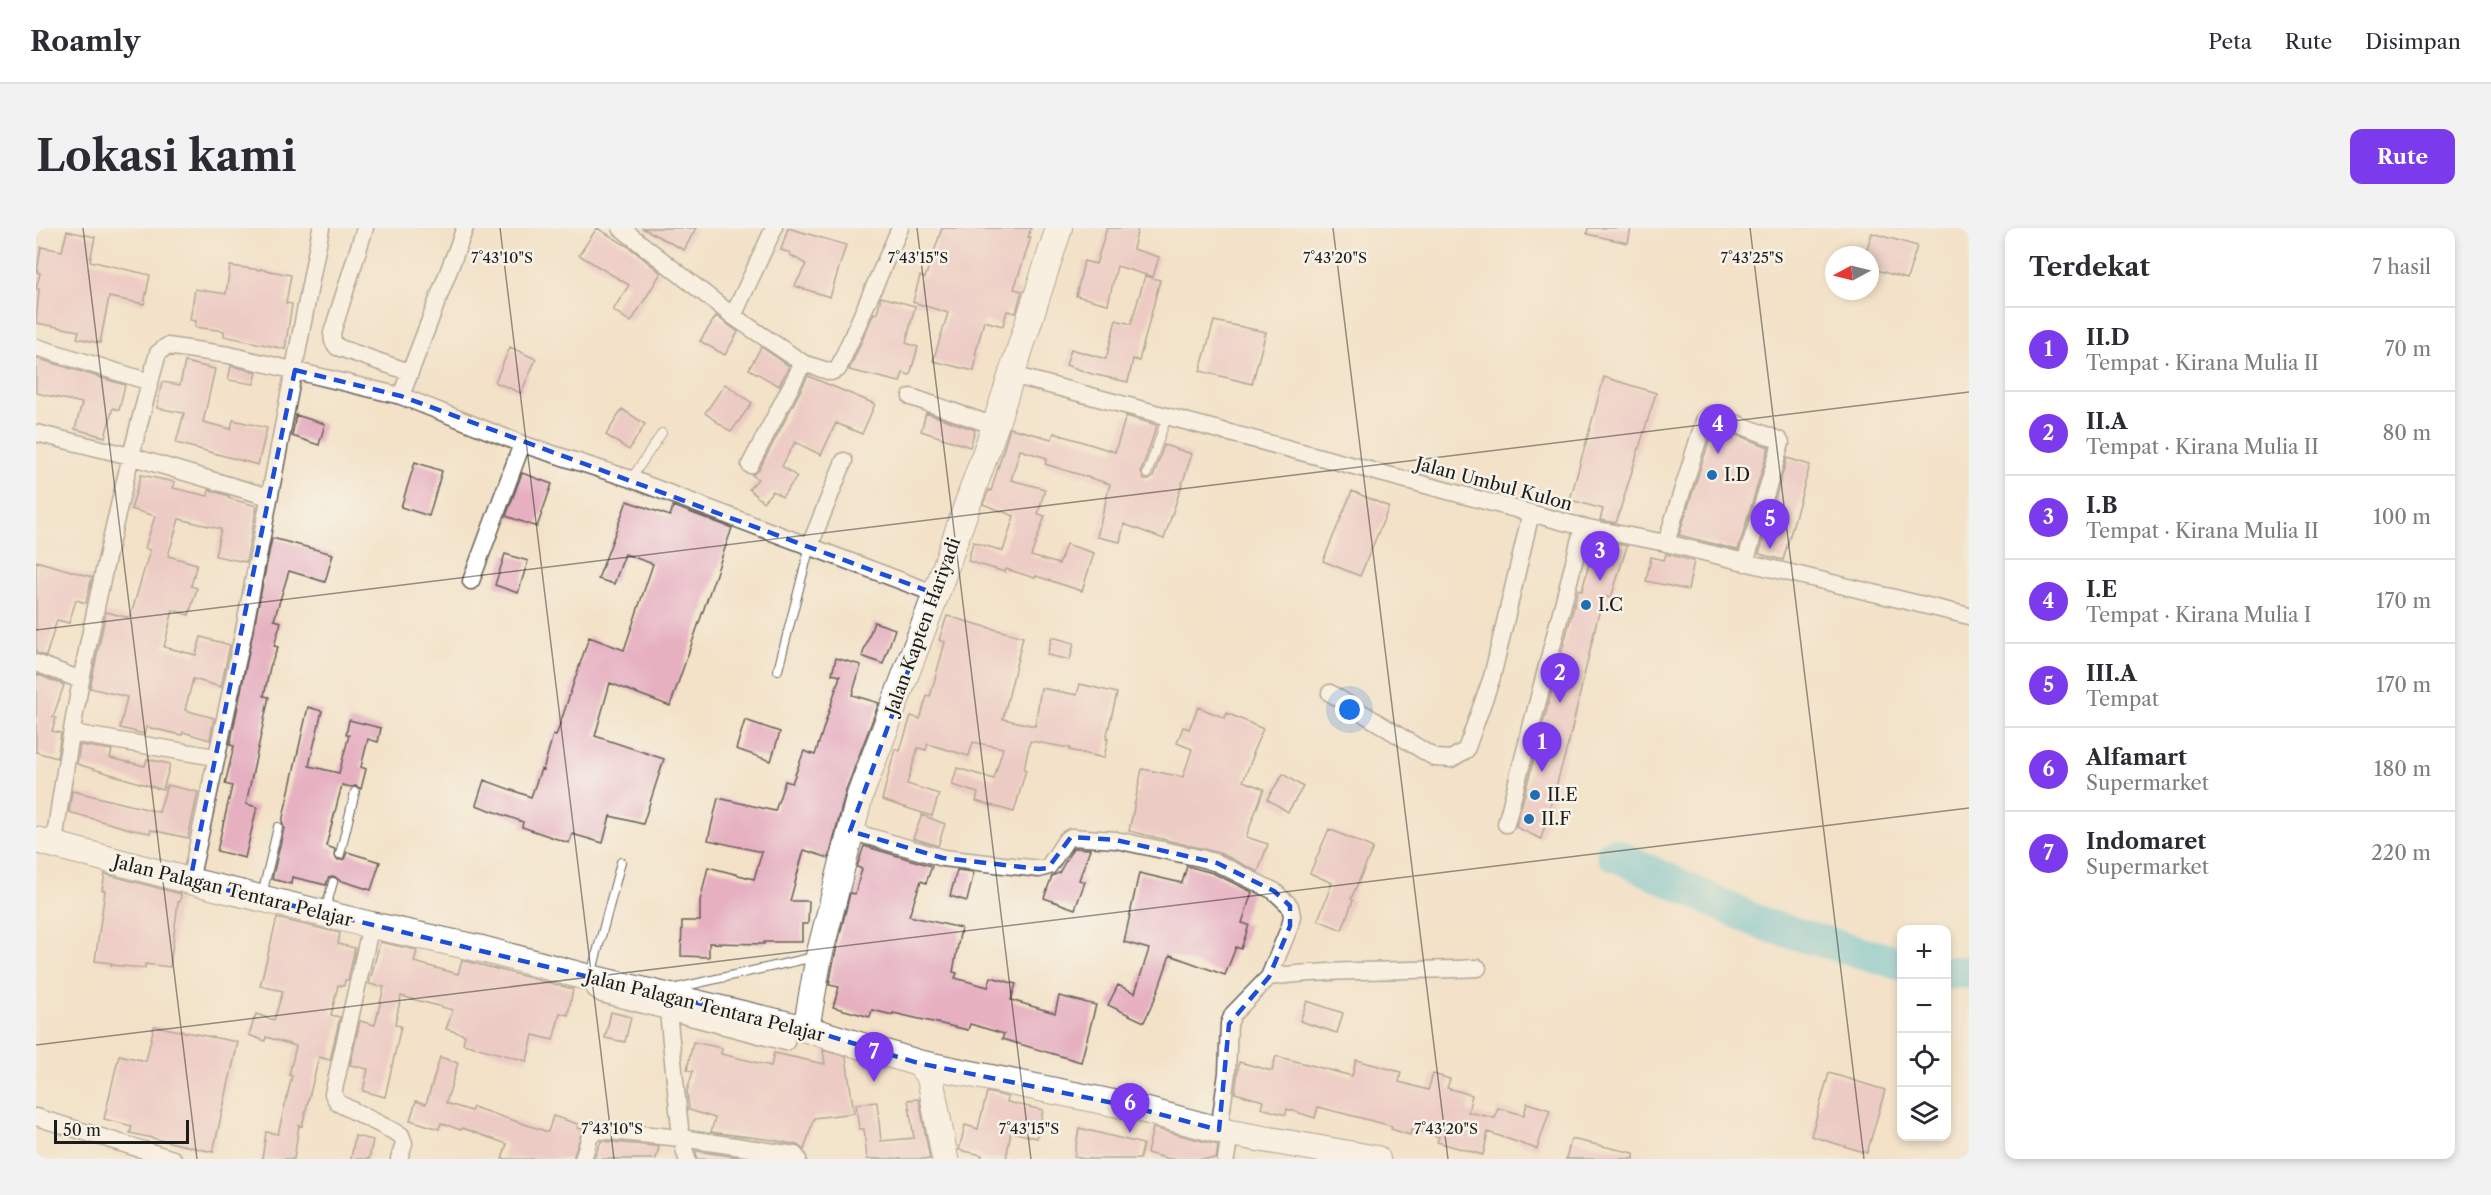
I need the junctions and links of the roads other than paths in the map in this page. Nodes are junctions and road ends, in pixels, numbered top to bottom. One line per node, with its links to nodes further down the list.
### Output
1 (321, 228): 11 (street)
2 (365, 228): 12 (street)
3 (465, 228): 12 (street)
4 (621, 228): 8 (street)
5 (774, 228): 8 (street)
6 (900, 228): 10 (street)
7 (1059, 228): 13 (main road, Jalan Kapten Hariyadi)
8 (733, 316): 10 (street)
9 (36, 347): 14 (street)
10 (803, 363): 24 (street)
11 (295, 370): 14 (street); 15 (street); 27 (street)
12 (409, 372): 15 (street)
13 (1012, 375): 17 (street, Jalan Umbul Kulon); 18 (main road, Jalan Kapten Hariyadi)
14 (150, 382): 22 (street)
15 (401, 396): 21 (street)
16 (911, 397): 18 (street)
17 (1167, 417): 25 (lane); 28 (street, Jalan Umbul Kulon)
18 (995, 426): 34 (main road, Jalan Kapten Hariyadi)
19 (36, 433): 22 (street)
20 (662, 433): 26 (lane)
21 (522, 444): 26 (street); 33 (street)
22 (130, 456): 27 (street); 38 (street)
23 (844, 461): 31 (street)
24 (750, 465)
25 (1148, 474)
26 (631, 479): 31 (street)
27 (269, 496): 41 (street)
28 (1531, 513): 29 (street, Jalan Umbul Kulon); 39 (street)
29 (1582, 527): 30 (street, Jalan Umbul Kulon); 43 (street)
30 (1666, 543): 32 (street, Jalan Umbul Kulon); 32 (street)
31 (810, 545): 34 (street); 37 (lane)
32 (1745, 562): 35 (street, Jalan Umbul Kulon)
33 (471, 581)
34 (936, 594): 45 (main road, Jalan Kapten Hariyadi)
35 (1969, 616)
36 (36, 663): 38 (street)
37 (778, 670)
38 (81, 680): 40 (street)
39 (1330, 693)
40 (72, 733): 41 (street); 46 (street)
41 (216, 757): 49 (street)
42 (355, 792): 47 (lane)
43 (1506, 824)
44 (278, 827): 51 (lane)
45 (850, 831): 54 (main road, Jalan Kapten Hariyadi); 56 (street)
46 (45, 842): 49 (main road, Jalan Palagan Tentara Pelajar)
47 (340, 854)
48 (621, 862): 57 (lane)
49 (190, 881): 51 (main road, Jalan Palagan Tentara Pelajar)
50 (333, 882): 52 (lane)
51 (261, 898): 52 (main road, Jalan Palagan Tentara Pelajar)
52 (324, 914): 53 (main road, Jalan Palagan Tentara Pelajar)
53 (371, 925): 57 (main road, Jalan Palagan Tentara Pelajar); 66 (street)
54 (819, 956): 58 (lane); 59 (main road, Jalan Kapten Hariyadi)
55 (1478, 968): 56 (street)
56 (1269, 977): 62 (street)
57 (590, 978): 58 (main road, Jalan Palagan Tentara Pelajar)
58 (662, 1003): 59 (main road, Jalan Palagan Tentara Pelajar); 63 (street)
59 (796, 1036): 60 (main road, Jalan Palagan Tentara Pelajar)
60 (918, 1063): 62 (main road, Jalan Palagan Tentara Pelajar); 70 (main road)
61 (36, 1117): 65 (street)
62 (1225, 1132): 64 (main road, Jalan Palagan Tentara Pelajar); 71 (street)
63 (681, 1138): 67 (street); 68 (street); 69 (street)
64 (1348, 1156): 72 (main road, Jalan Palagan Tentara Pelajar)
65 (173, 1159)
66 (399, 1159)
67 (583, 1159)
68 (687, 1159)
69 (798, 1159)
70 (945, 1159)
71 (1226, 1159)
72 (1377, 1159)

